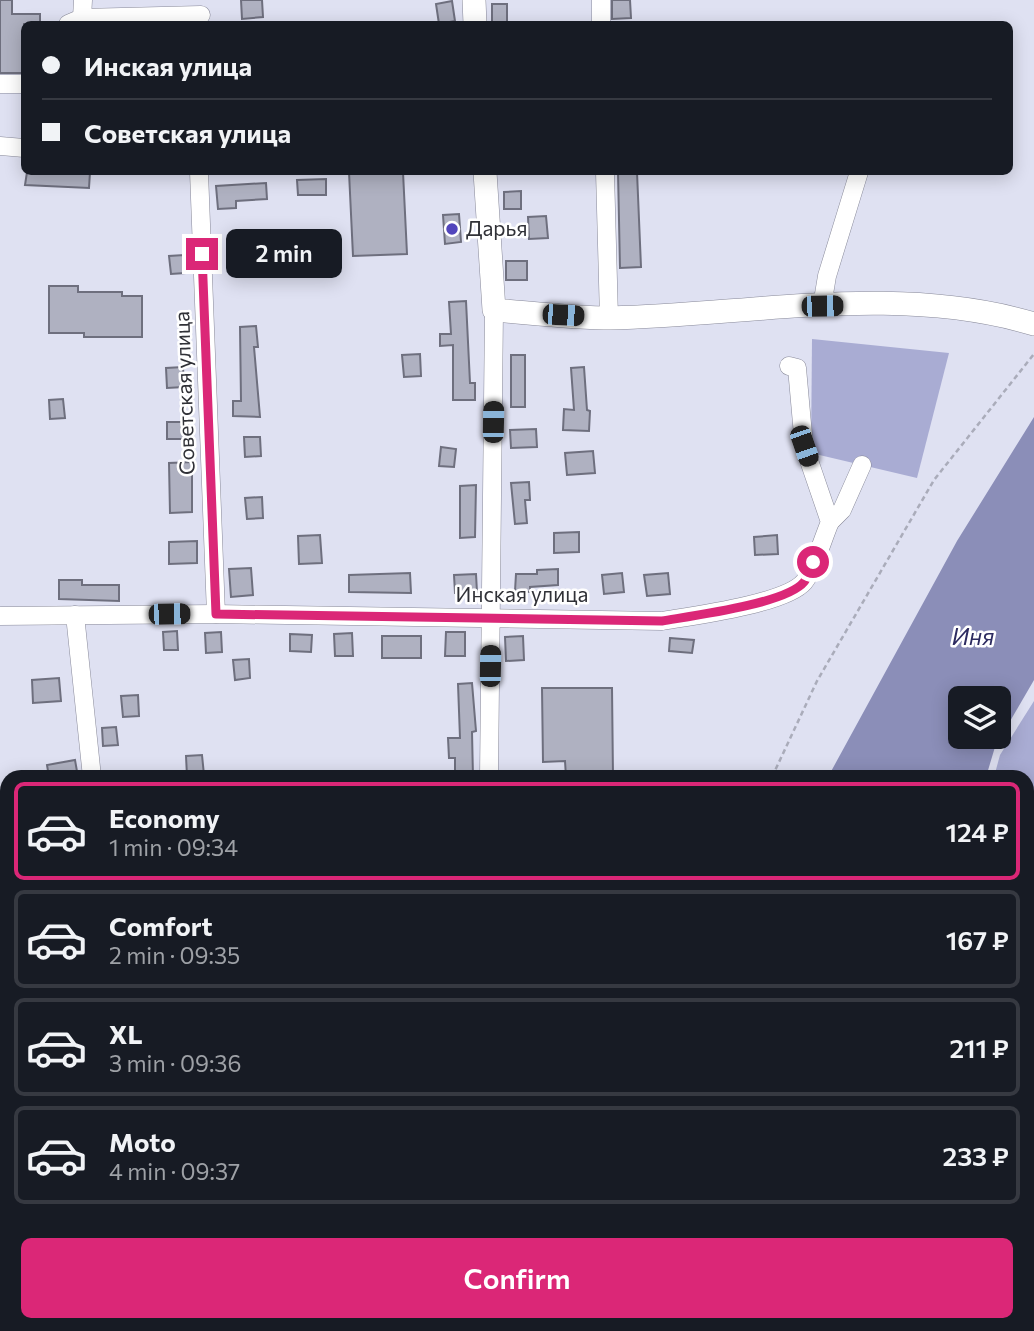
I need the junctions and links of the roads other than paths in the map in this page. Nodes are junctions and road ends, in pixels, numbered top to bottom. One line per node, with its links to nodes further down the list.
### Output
1 (474, 0): 5 (main road)
2 (601, 0): 6 (street)
3 (201, 13): 4 (street)
4 (78, 14)
5 (475, 21)
6 (601, 21)
7 (0, 83): 8 (street)
8 (21, 84)
9 (0, 146): 10 (street)
10 (21, 148)
11 (199, 175): 22 (street, Советская улица)
12 (485, 175): 16 (main road)
13 (605, 175): 17 (street)
14 (858, 175): 15 (street)
15 (822, 306): 17 (main road); 18 (main road)
16 (494, 310): 17 (main road); 25 (street)
17 (609, 318)
18 (1034, 324)
19 (789, 366): 21 (street)
20 (862, 465): 21 (street, Инская улица)
21 (830, 522): 25 (street, Инская улица)
22 (216, 614): 23 (street, Инская улица); 25 (street, Инская улица)
23 (75, 615): 24 (street, Инская улица); 26 (street)
24 (0, 616)
25 (491, 617): 27 (street)
26 (91, 770)
27 (489, 770)

